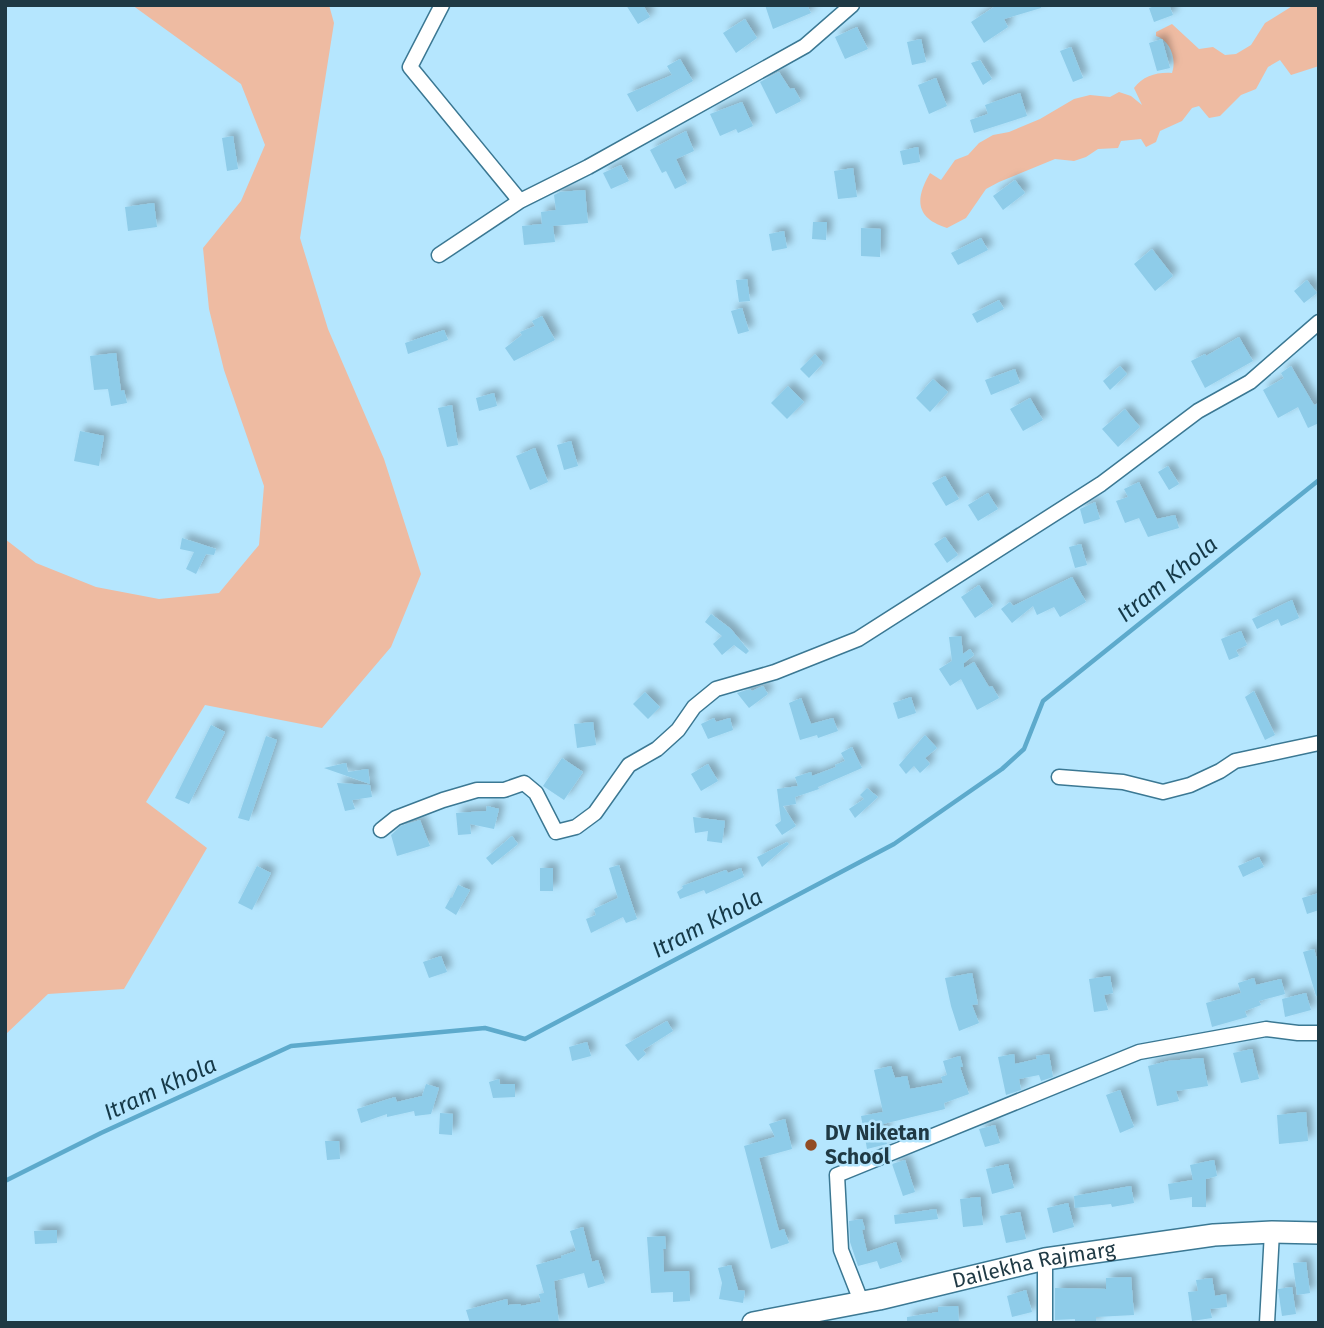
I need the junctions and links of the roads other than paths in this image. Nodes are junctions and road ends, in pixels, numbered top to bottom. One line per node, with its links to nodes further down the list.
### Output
1 (442, 5): 3 (street)
2 (852, 5): 3 (street)
3 (520, 201): 4 (street)
4 (439, 255)
5 (1319, 322): 8 (street)
6 (1319, 743): 7 (street)
7 (1059, 777)
8 (381, 830)
9 (1319, 1032): 13 (street)
10 (1272, 1232): 11 (main road, Dailekha Rajmarg); 12 (main road, Dailekha Rajmarg); 16 (street)
11 (1319, 1233)
12 (1045, 1259): 13 (main road, Dailekha Rajmarg); 15 (street)
13 (861, 1301): 14 (main road, Dailekha Rajmarg)
14 (753, 1323)
15 (1045, 1323)
16 (1267, 1323)

